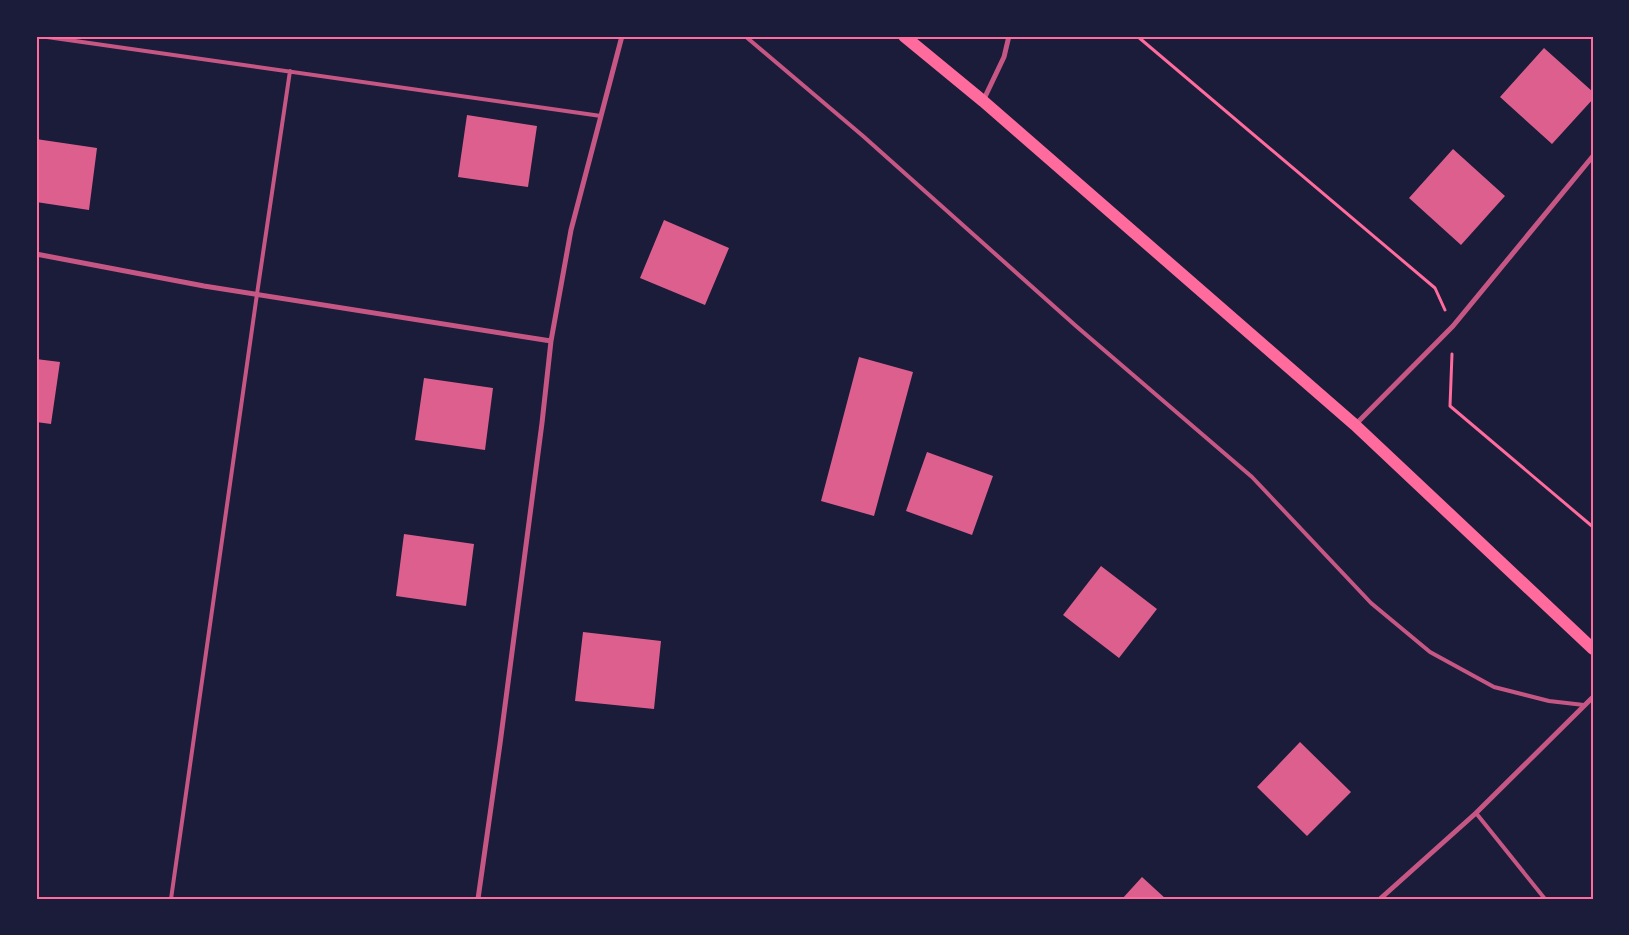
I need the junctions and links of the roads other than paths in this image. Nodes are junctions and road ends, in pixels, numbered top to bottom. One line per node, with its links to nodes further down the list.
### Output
1 (40, 36): 6 (lane)
2 (622, 36): 8 (street)
3 (745, 36): 16 (lane)
4 (904, 36): 7 (main road)
5 (1009, 36): 7 (street)
6 (290, 71): 8 (lane); 11 (lane)
7 (983, 101): 13 (main road)
8 (601, 116): 12 (street)
9 (1593, 156): 13 (street)
10 (36, 254): 11 (street)
11 (257, 294): 12 (street); 18 (lane)
12 (551, 341): 19 (street)
13 (1355, 426): 14 (main road)
14 (1593, 648)
15 (1593, 697): 16 (street)
16 (1584, 704): 17 (street)
17 (1476, 813): 20 (street); 21 (lane)
18 (172, 899)
19 (478, 899)
20 (1380, 899)
21 (1545, 899)

